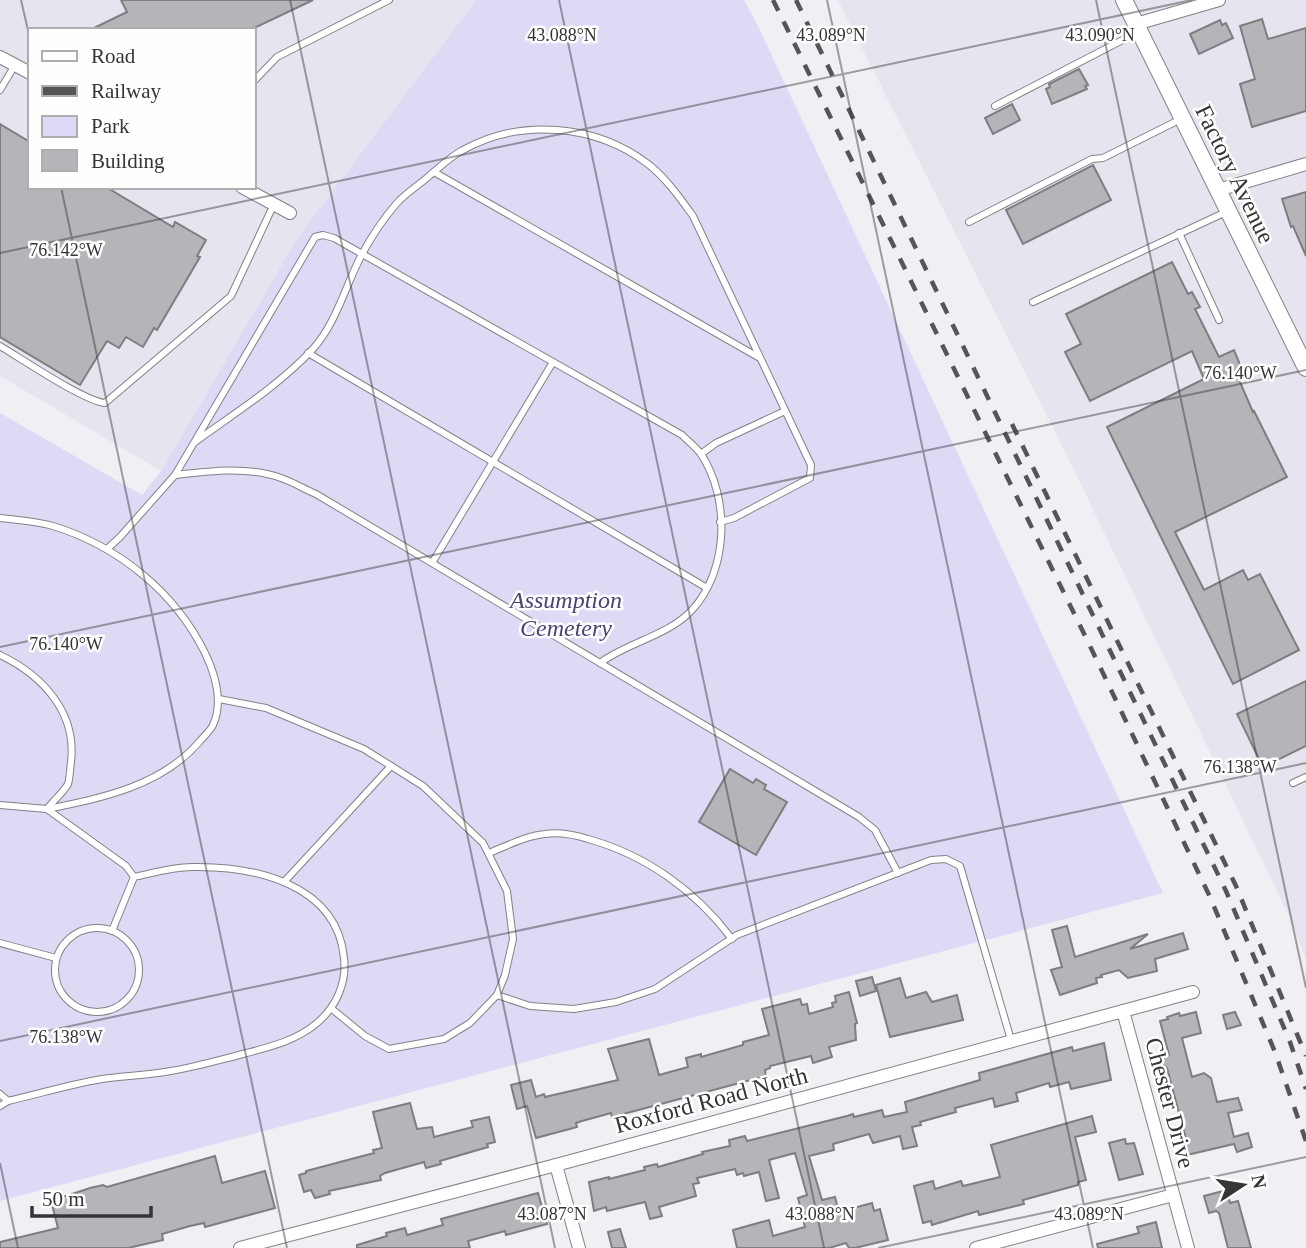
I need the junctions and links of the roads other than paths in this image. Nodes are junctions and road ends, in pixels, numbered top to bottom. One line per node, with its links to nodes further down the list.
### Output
1 (389, 0): 8 (lane)
2 (1124, 0): 4 (street, Factory Avenue)
3 (1219, 0): 4 (street)
4 (1138, 27): 10 (lane); 11 (street, Factory Avenue)
5 (0, 58): 6 (street)
6 (15, 65): 7 (street); 9 (lane)
7 (28, 73)
8 (256, 79)
9 (0, 90)
10 (995, 106)
11 (1182, 119): 15 (street, Factory Avenue); 19 (lane)
12 (1306, 164): 15 (street)
13 (434, 172): 21 (lane); 26 (lane); 26 (lane)
14 (246, 189): 16 (street)
15 (1218, 190): 17 (street, Factory Avenue)
16 (274, 204): 18 (street); 24 (lane)
17 (1228, 211): 20 (lane); 28 (street, Factory Avenue)
18 (290, 213)
19 (969, 222)
20 (1179, 233): 22 (lane); 23 (lane)
21 (362, 254): 25 (lane); 27 (lane); 30 (lane)
22 (1033, 302)
23 (1219, 320)
24 (0, 346)
25 (308, 353): 30 (lane); 32 (lane)
26 (760, 358): 29 (lane)
27 (553, 362): 31 (lane); 32 (lane)
28 (1306, 369)
29 (785, 411): 31 (lane); 35 (lane)
30 (195, 442): 33 (lane)
31 (701, 454): 35 (lane)
32 (493, 462): 37 (lane); 38 (lane)
33 (175, 475): 36 (lane); 37 (lane)
34 (0, 518): 36 (lane)
35 (720, 522): 38 (lane)
36 (107, 549): 41 (lane)
37 (432, 563): 40 (lane)
38 (707, 588): 40 (lane)
39 (0, 655): 46 (lane)
40 (600, 663): 48 (lane)
41 (219, 699): 42 (lane); 46 (lane)
42 (391, 766): 47 (lane); 50 (lane)
43 (1306, 777): 44 (lane)
44 (1293, 783)
45 (0, 805): 46 (lane)
46 (47, 809): 49 (lane)
47 (489, 853): 52 (lane); 56 (lane)
48 (898, 873): 52 (lane); 59 (lane)
49 (134, 877): 50 (lane); 51 (lane)
50 (284, 882): 57 (lane)
51 (112, 931): 54 (lane); 54 (lane)
52 (732, 939): 56 (lane)
53 (0, 943): 54 (lane)
54 (56, 958)
55 (1193, 992): 58 (street, Roxford Road North)
56 (496, 995): 57 (lane)
57 (332, 1009): 61 (lane)
58 (1124, 1010): 59 (street, Roxford Road North); 64 (street, Chester Drive)
59 (1011, 1040): 63 (street, Roxford Road North)
60 (0, 1094): 61 (lane)
61 (9, 1101): 62 (lane)
62 (0, 1106)
63 (556, 1165): 65 (street, Roxford Road North); 66 (street)
64 (1174, 1195): 67 (street); 68 (street, Chester Drive)
65 (240, 1248)
66 (579, 1248)
67 (976, 1248)
68 (1188, 1248)

